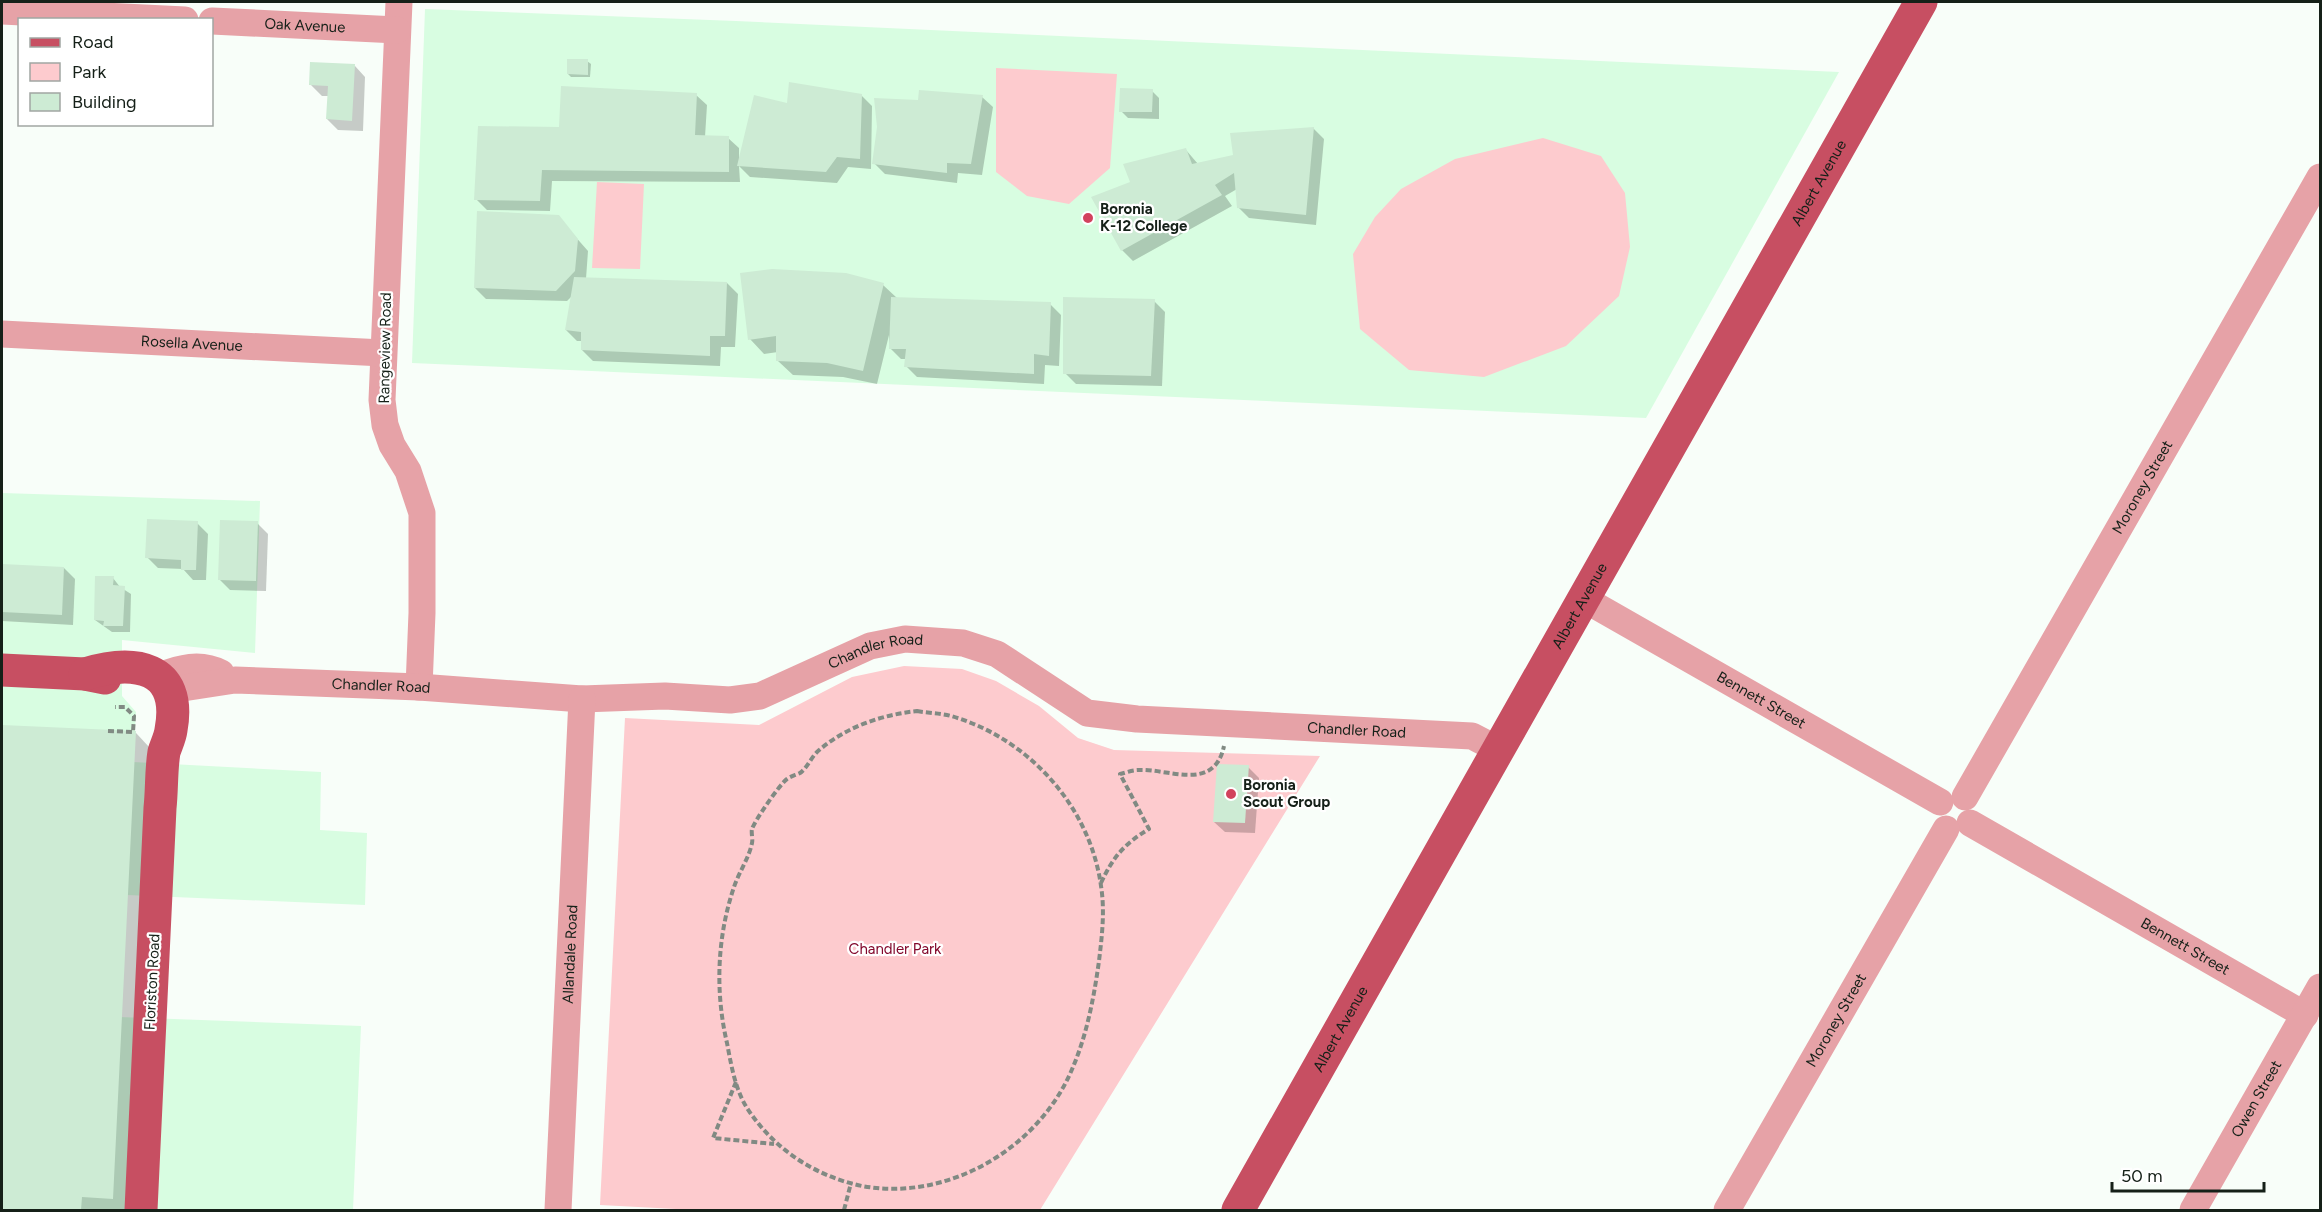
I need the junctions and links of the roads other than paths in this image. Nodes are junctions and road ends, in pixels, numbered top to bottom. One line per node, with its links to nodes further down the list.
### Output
1 (399, 2): 6 (street, Rangeview Road)
2 (1921, 2): 10 (main road, Albert Avenue)
3 (2, 11): 4 (street)
4 (144, 18)
5 (213, 21): 6 (street, Oak Avenue)
6 (397, 30): 9 (street, Rangeview Road)
7 (2320, 177): 16 (street, Moroney Street)
8 (2, 334): 9 (street, Rosella Avenue)
9 (384, 353): 13 (street, Rangeview Road)
10 (1584, 599): 15 (main road, Albert Avenue); 16 (street, Bennett Street)
11 (2, 670): 12 (main road)
12 (158, 686): 13 (street, Chandler Road); 19 (main road, Floriston Road)
13 (419, 687): 14 (street, Chandler Road)
14 (582, 699): 15 (street, Chandler Road); 20 (street, Allandale Road)
15 (1499, 750): 21 (main road, Albert Avenue)
16 (1955, 813): 18 (street, Bennett Street); 22 (street, Moroney Street)
17 (2320, 987): 18 (street, Owen Street)
18 (2304, 1015): 23 (street, Owen Street)
19 (141, 1210)
20 (558, 1210)
21 (1238, 1210)
22 (1727, 1210)
23 (2193, 1210)

